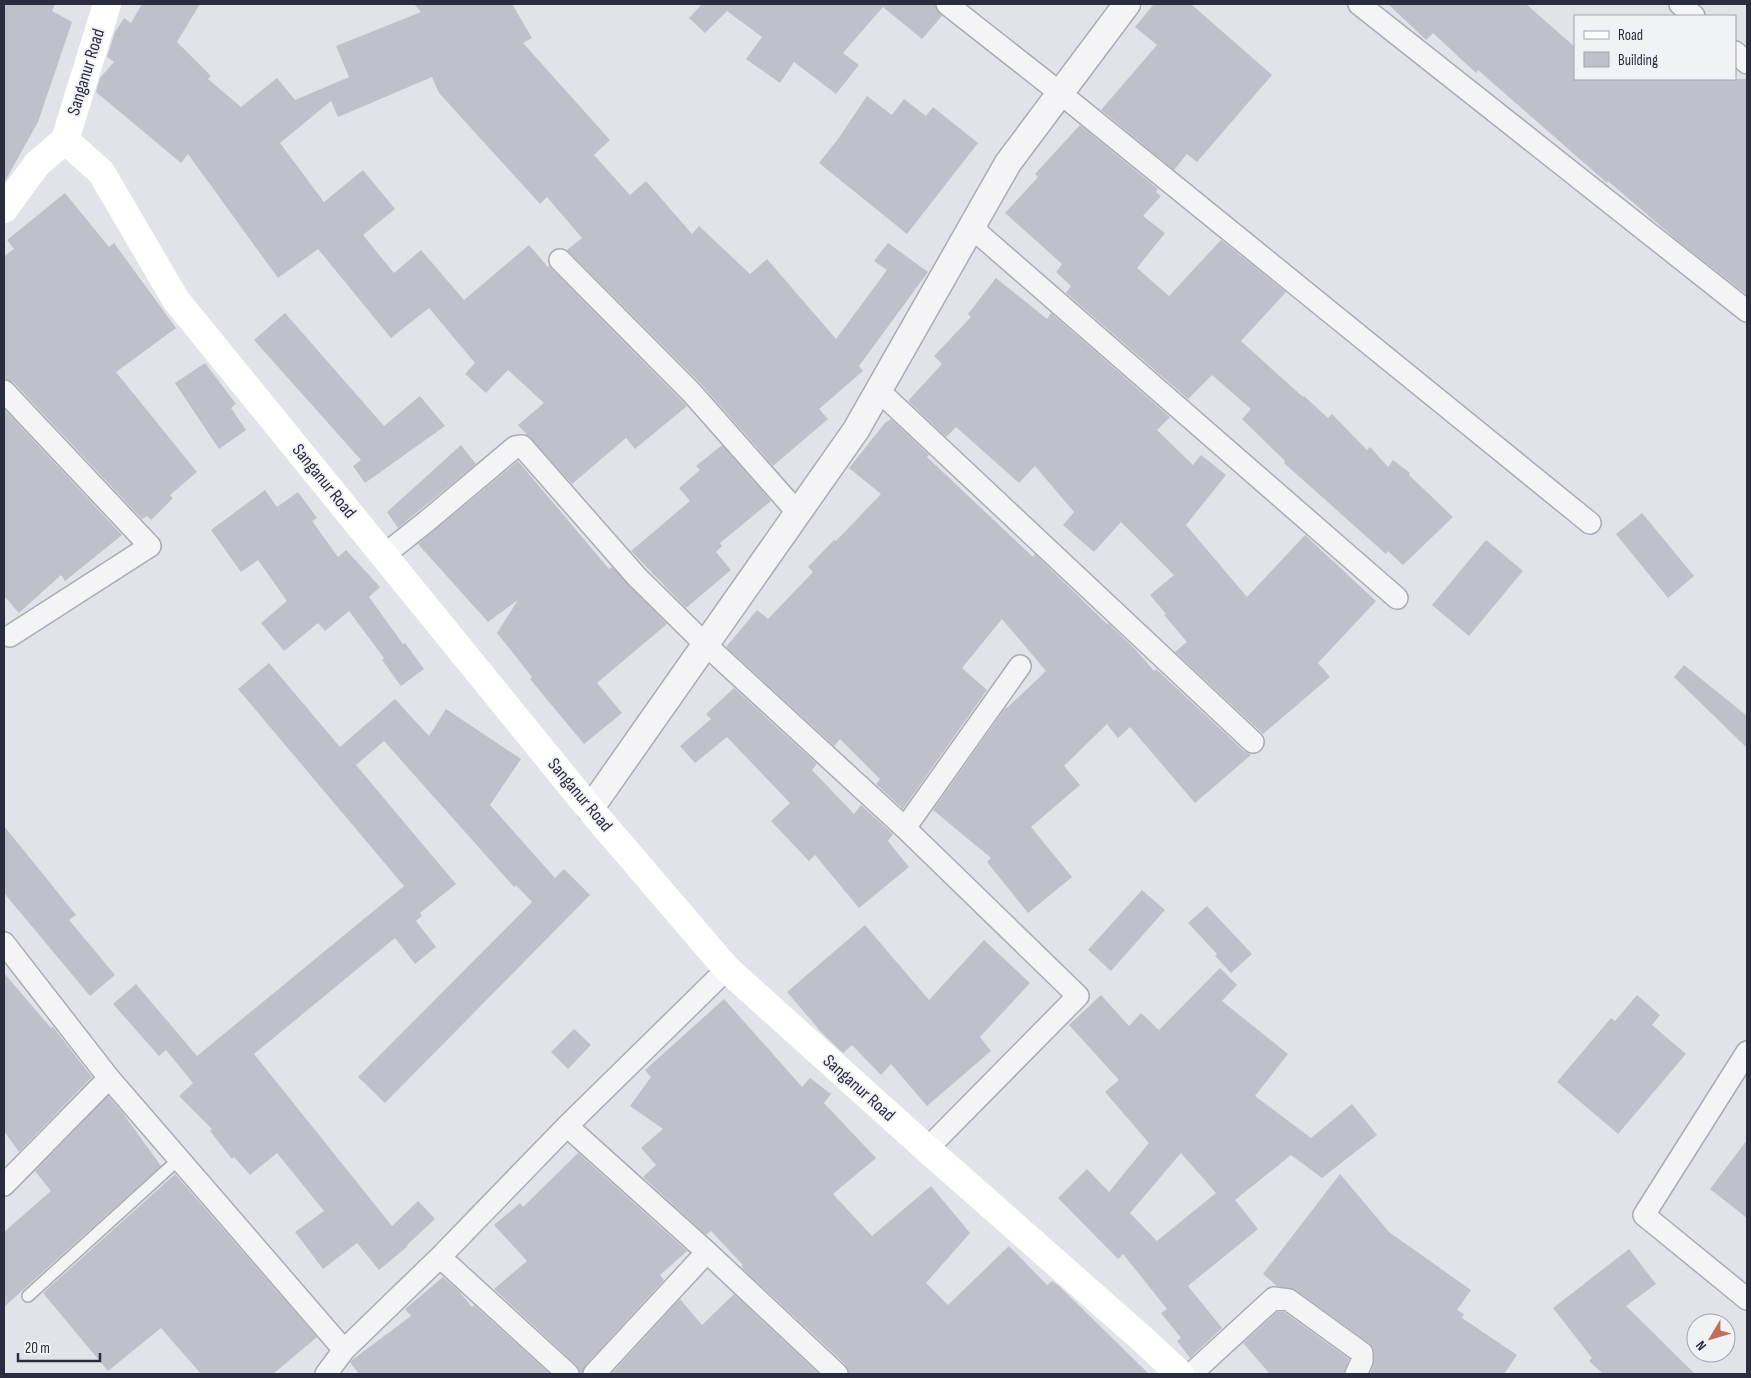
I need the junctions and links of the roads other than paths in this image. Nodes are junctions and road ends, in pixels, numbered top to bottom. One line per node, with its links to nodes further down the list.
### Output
1 (107, 4): 10 (main road, Sanganur Road)
2 (947, 4): 9 (street)
3 (1127, 4): 9 (street)
4 (1359, 4): 14 (street)
5 (1680, 4): 6 (street)
6 (1693, 15)
7 (1736, 53): 8 (street)
8 (1747, 63)
9 (1060, 93): 12 (street); 18 (street)
10 (65, 140): 11 (main road); 19 (main road, Sanganur Road)
11 (4, 209)
12 (971, 227): 15 (street); 20 (street)
13 (560, 260): 17 (street)
14 (1747, 311)
15 (878, 390): 17 (street); 24 (street)
16 (4, 391): 21 (street)
17 (798, 513): 22 (street)
18 (1590, 523)
19 (384, 555): 22 (street); 25 (main road, Sanganur Road)
20 (1396, 598)
21 (6, 634)
22 (706, 645): 25 (street); 26 (street)
23 (1020, 666): 26 (street)
24 (1253, 742)
25 (590, 809): 28 (main road, Sanganur Road)
26 (904, 828): 32 (street)
27 (4, 944): 30 (street)
28 (727, 969): 31 (street); 32 (main road, Sanganur Road)
29 (1747, 1052): 38 (street)
30 (109, 1078): 33 (street); 34 (street)
31 (567, 1126): 35 (street); 36 (street)
32 (927, 1149): 44 (main road, Sanganur Road)
33 (179, 1159): 37 (lane); 39 (street)
34 (4, 1185)
35 (707, 1252): 42 (street); 43 (street)
36 (440, 1257): 39 (street); 41 (street)
37 (28, 1296)
38 (1747, 1299)
39 (344, 1350): 40 (street)
40 (327, 1374)
41 (568, 1374)
42 (594, 1374)
43 (837, 1374)
44 (1180, 1374)
45 (1191, 1374): 46 (street)
46 (1356, 1374)

